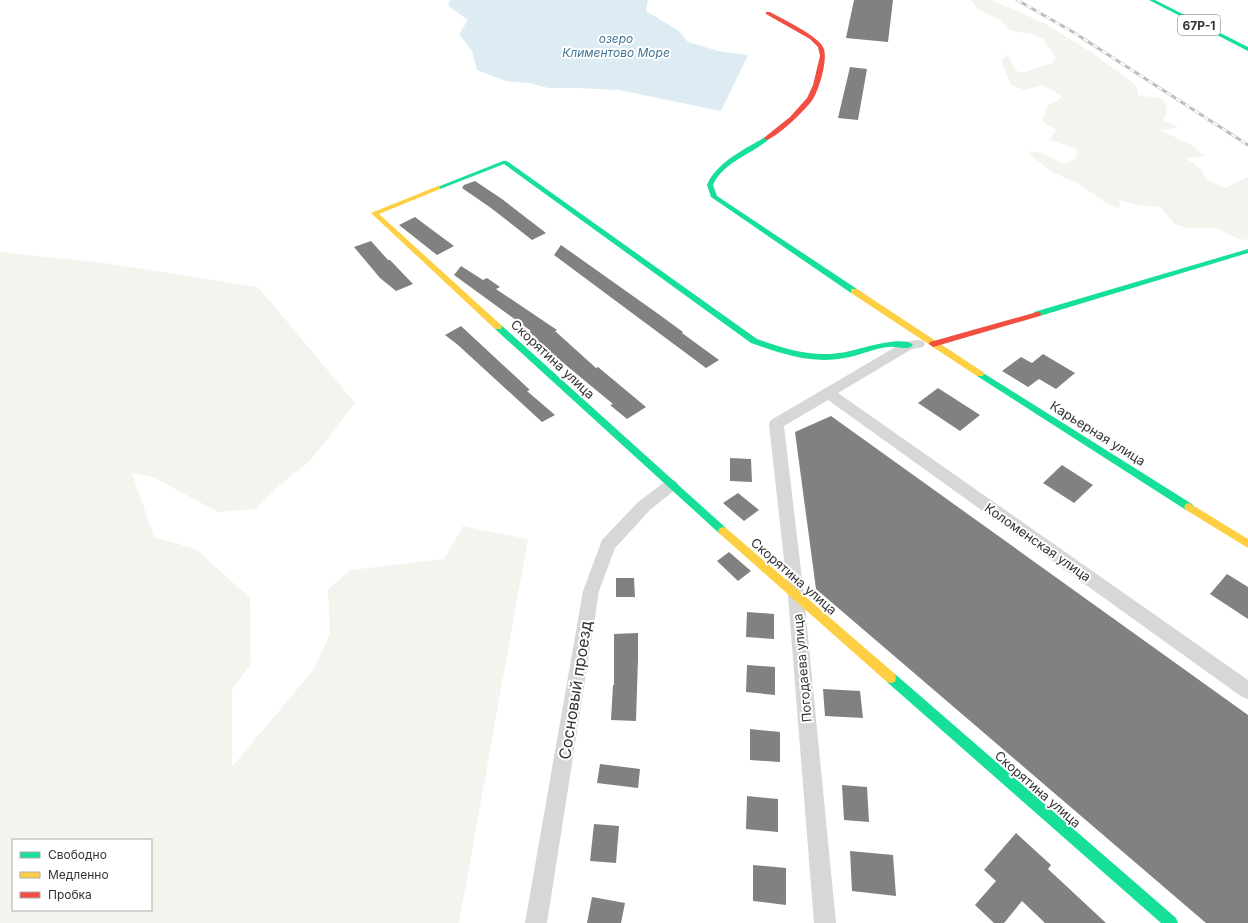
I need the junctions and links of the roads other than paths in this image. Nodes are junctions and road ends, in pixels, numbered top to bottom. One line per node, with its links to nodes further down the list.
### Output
1 (1151, 0): 3 (street, 67Р-1)
2 (768, 13): 5 (street, Карьерная улица)
3 (1248, 49)
4 (1248, 251): 5 (street)
5 (933, 344): 6 (street, Погодаева улица); 9 (street, Карьерная улица)
6 (909, 345): 7 (street, Погодаева улица); 8 (street, Скорятина улица)
7 (828, 393): 10 (street, Погодаева улица); 11 (street, Коломенская улица)
8 (671, 485): 10 (street, Скорятина улица); 12 (street, Сосновый проезд)
9 (1248, 544)
10 (796, 596): 13 (street, Погодаева улица); 14 (street, Скорятина улица)
11 (1248, 691)
12 (536, 923)
13 (825, 923)
14 (1171, 923)

